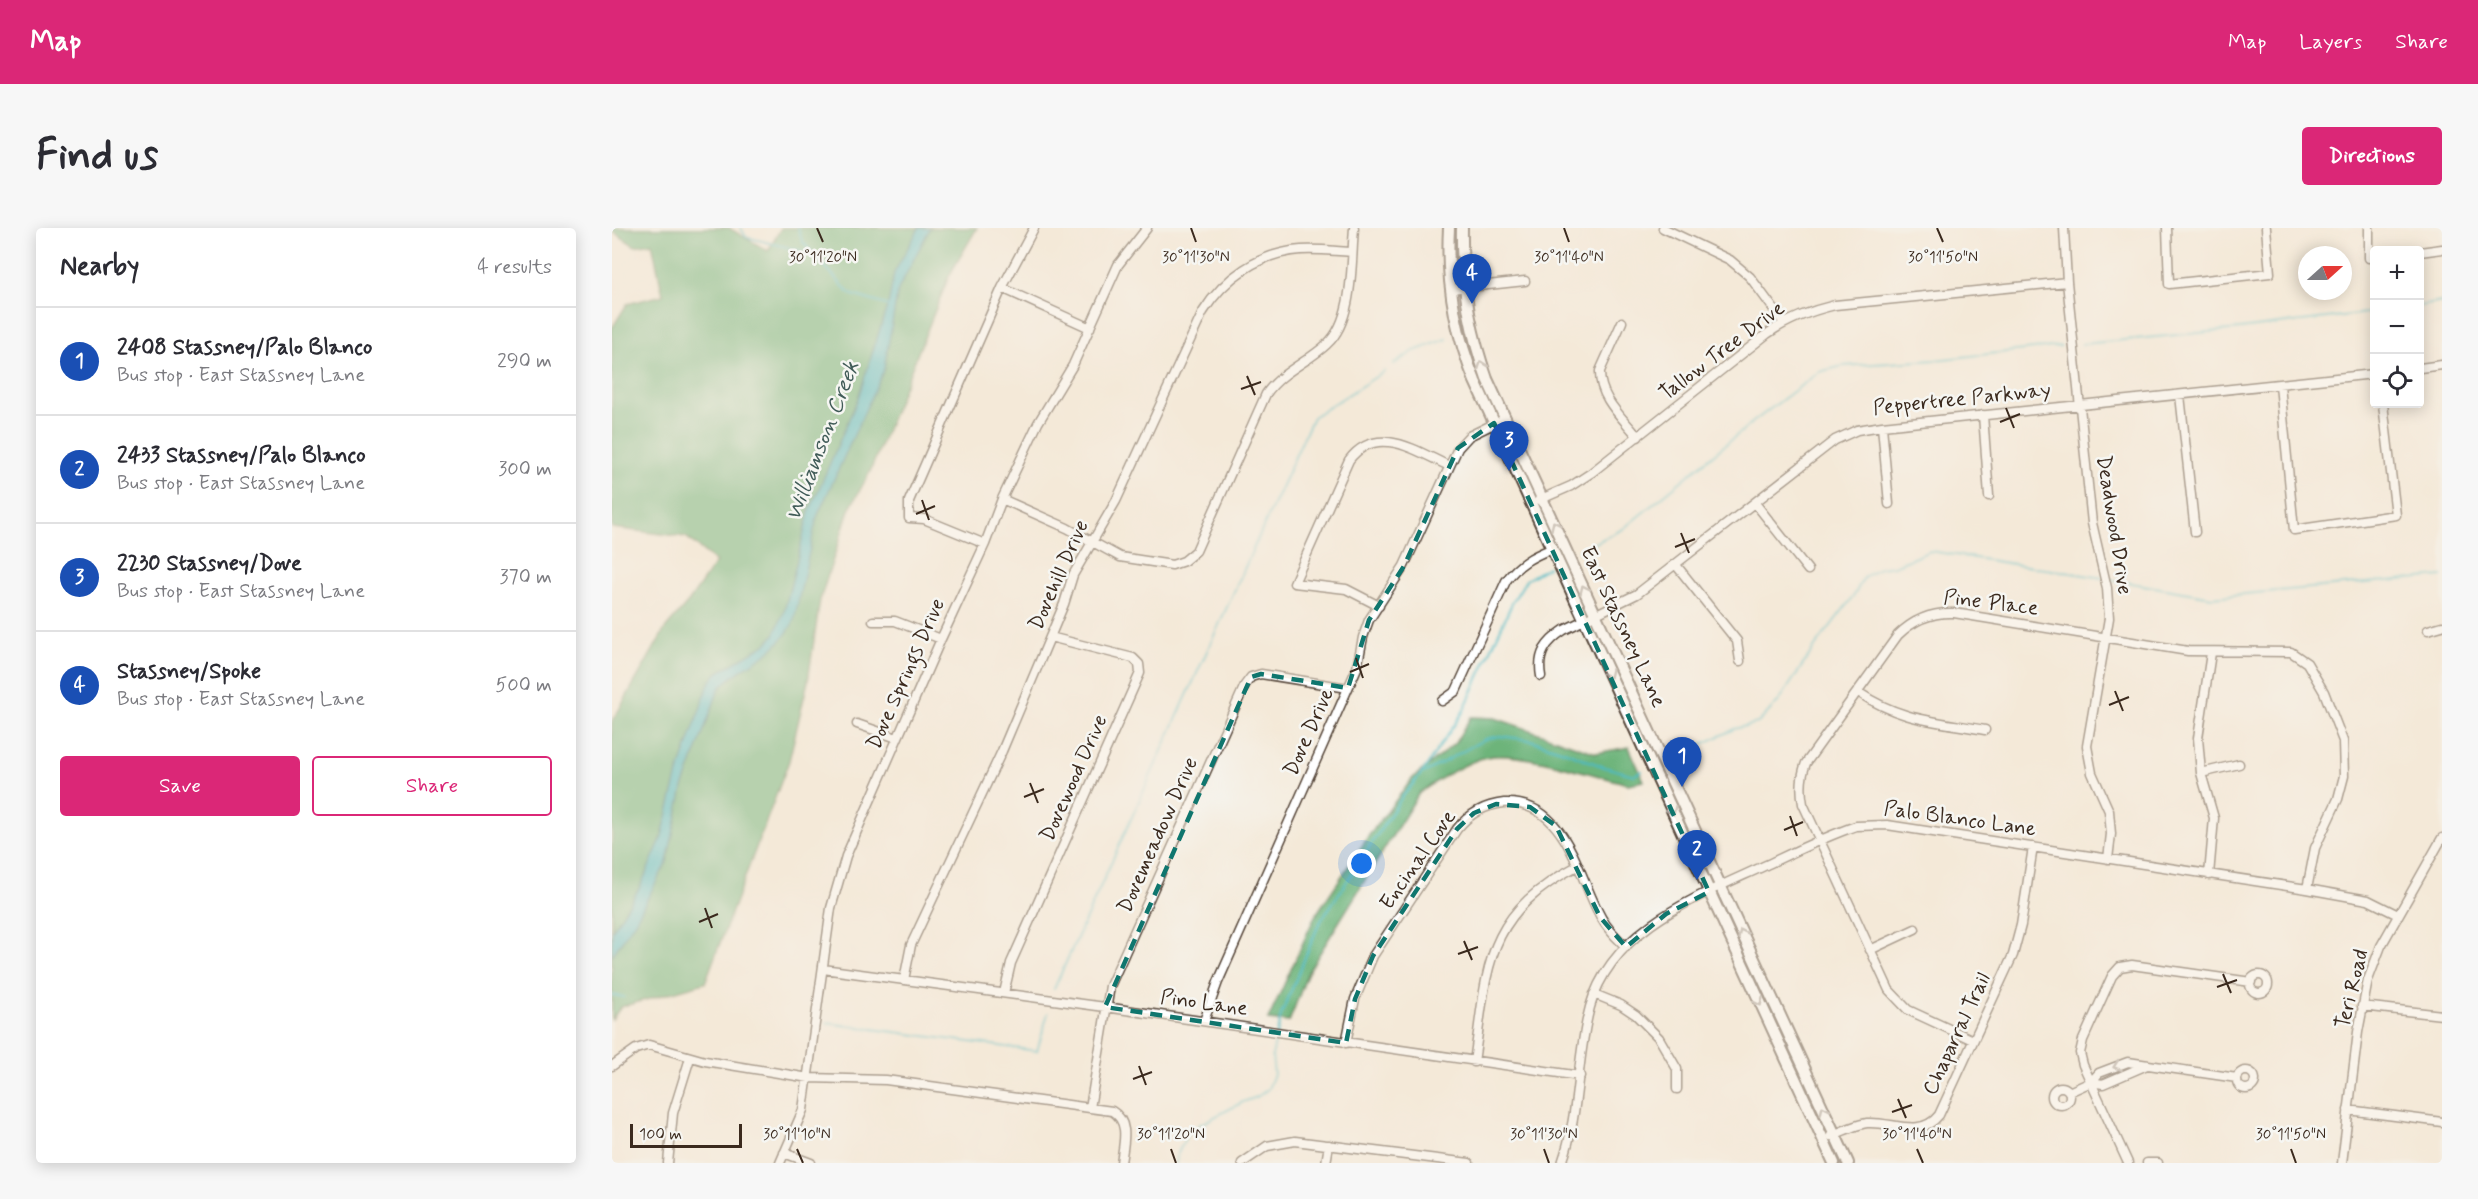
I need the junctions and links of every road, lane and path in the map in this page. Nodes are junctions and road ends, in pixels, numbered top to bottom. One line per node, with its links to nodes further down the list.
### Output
1 (1034, 228): 18 (street)
2 (1147, 228): 22 (street, Dove Springs Drive)
3 (1354, 228): 13 (street)
4 (1449, 228): 19 (main road, East Stassney Lane)
5 (1462, 228): 17 (main road, East Stassney Lane)
6 (1664, 228): 21 (street)
7 (2064, 228): 16 (street, Deadwood Drive)
8 (2167, 228): 9 (street)
9 (2266, 228)
10 (2369, 228): 14 (street)
11 (2442, 249): 12 (street)
12 (2424, 251)
13 (1352, 252): 43 (street, Dovehill Drive); 43 (street)
14 (2370, 258)
15 (1525, 281): 17 (street)
16 (2067, 282): 21 (street, Tallow Tree Drive); 28 (street, Deadwood Drive)
17 (1464, 287): 19 (street); 31 (main road, East Stassney Lane, one-way to 17)
18 (1002, 288): 22 (street); 44 (street)
19 (1451, 289): 32 (main road, East Stassney Lane)
20 (1622, 322): 34 (street)
21 (1784, 323): 34 (street, Tallow Tree Drive)
22 (1090, 328): 37 (street, Dove Springs Drive)
23 (2442, 365): 24 (street)
24 (2424, 367)
25 (2370, 374): 26 (street, Peppertree Parkway)
26 (2280, 385): 27 (street, Peppertree Parkway); 29 (street)
27 (2180, 394): 28 (street, Peppertree Parkway); 42 (street)
28 (2079, 405): 30 (street, Peppertree Parkway); 55 (street, Deadwood Drive)
29 (2383, 408)
30 (1983, 415): 33 (street, Peppertree Parkway); 36 (street)
31 (1506, 418): 32 (street, Dove Drive); 38 (main road, East Stassney Lane)
32 (1494, 423): 35 (street, Dove Drive); 40 (main road, East Stassney Lane)
33 (1882, 426): 39 (street, Peppertree Parkway); 41 (street)
34 (1638, 437): 38 (street, Tallow Tree Drive)
35 (1449, 466): 48 (street, Dove Drive); 48 (street)
36 (1989, 496)
37 (1002, 499): 43 (street); 44 (street, Dove Springs Drive)
38 (1543, 499): 40 (street, Tallow Tree Drive); 49 (main road, East Stassney Lane, one-way to 38)
39 (1755, 503): 46 (street, Peppertree Parkway); 47 (street)
40 (1531, 504): 45 (main road, East Stassney Lane)
41 (1889, 504)
42 (2195, 532)
43 (1092, 543): 54 (street, Dovehill Drive)
44 (985, 544): 56 (street, Dove Springs Drive)
45 (1553, 552): 50 (main road, East Stassney Lane); 62 (street)
46 (1676, 565): 49 (street, Peppertree Parkway); 58 (street)
47 (1808, 570)
48 (1379, 606): 60 (street, Dove Drive)
49 (1596, 615): 50 (street, Peppertree Parkway); 74 (main road, East Stassney Lane)
50 (1584, 620): 59 (street, Peppertree Parkway); 76 (main road, East Stassney Lane, one-way to 76)
51 (873, 621): 56 (street)
52 (2442, 626): 53 (street)
53 (2428, 630)
54 (1050, 638): 82 (street, Dovehill Drive); 84 (street, Dovewood Drive)
55 (2105, 638): 57 (street, Pine Place); 61 (street, Pine Place); 71 (street, Deadwood Drive)
56 (941, 639): 65 (street, Dove Springs Drive)
57 (2211, 652): 67 (street); 75 (street, Pine Place)
58 (1740, 661)
59 (1541, 676)
60 (1348, 688): 87 (street, Dovemeadow Drive); 89 (street, Dove Drive)
61 (1858, 692): 64 (street); 69 (street, Pine Place)
62 (1442, 701)
63 (857, 724): 65 (street)
64 (1985, 730)
65 (897, 738): 81 (street, Dove Springs Drive)
66 (2239, 764): 67 (street)
67 (2201, 773): 73 (street)
68 (2442, 838): 77 (street, Teri Road)
69 (1820, 840): 70 (street, Palo Blanco Lane); 74 (street, Palo Blanco Lane); 80 (street, Pine Place)
70 (2033, 847): 71 (street, Palo Blanco Lane); 90 (street, Chaparral Trail)
71 (2108, 859): 73 (street, Palo Blanco Lane)
72 (1577, 866): 79 (street, Encinal Cove); 91 (street, Encinal Cove); 93 (street)
73 (2209, 874): 75 (street, Palo Blanco Lane)
74 (1721, 886): 76 (street, Palo Blanco Lane); 104 (main road, East Stassney Lane, one-way to 74)
75 (2307, 889): 77 (street, Palo Blanco Lane)
76 (1709, 892): 79 (street, Palo Blanco Lane); 105 (main road, East Stassney Lane, one-way to 105)
77 (2398, 915): 86 (street, Teri Road)
78 (1915, 929): 80 (street)
79 (1626, 947): 85 (street, Palo Blanco Lane)
80 (1870, 950): 90 (street, Pine Place)
81 (823, 969): 82 (street, Pino Lane); 96 (street, Dove Springs Drive)
82 (904, 980): 84 (street, Pino Lane)
83 (2251, 982): 98 (street)
84 (1004, 993): 87 (street, Pino Lane)
85 (1594, 994): 95 (street, Palo Blanco Lane); 99 (street)
86 (2362, 1006): 88 (street); 102 (street, Teri Road)
87 (1105, 1007): 89 (street, Pino Lane); 101 (street, Dovemeadow Drive)
88 (2442, 1015)
89 (1204, 1022): 91 (street, Pino Lane)
90 (1973, 1040): 104 (street, Chaparral Trail)
91 (1346, 1043): 93 (street, Pino Lane)
92 (690, 1058): 94 (street); 96 (street); 109 (street)
93 (1474, 1062): 95 (street, Pino Lane)
94 (612, 1066)
95 (1580, 1076): 116 (street, Palo Blanco Lane)
96 (809, 1078): 101 (street); 107 (street, Dove Springs Drive)
97 (2237, 1078): 98 (street)
98 (2091, 1082): 100 (street); 119 (street)
99 (1677, 1089)
100 (2069, 1092)
101 (1090, 1108): 112 (street)
102 (2348, 1110): 103 (street); 122 (street, Teri Road)
103 (2442, 1122)
104 (1835, 1134): 105 (street, Chaparral Trail); 118 (main road, East Stassney Lane)
105 (1823, 1140): 117 (main road, East Stassney Lane)
106 (1329, 1145): 108 (street); 113 (street); 114 (street)
107 (784, 1154): 110 (street, Dove Springs Drive); 111 (street)
108 (1424, 1160): 115 (street)
109 (668, 1163)
110 (780, 1163)
111 (811, 1163)
112 (1121, 1163)
113 (1242, 1163)
114 (1326, 1163)
115 (1469, 1163)
116 (1562, 1163)
117 (1834, 1163)
118 (1848, 1163)
119 (2128, 1163)
120 (2147, 1163): 121 (street)
121 (2158, 1163)
122 (2342, 1163)

